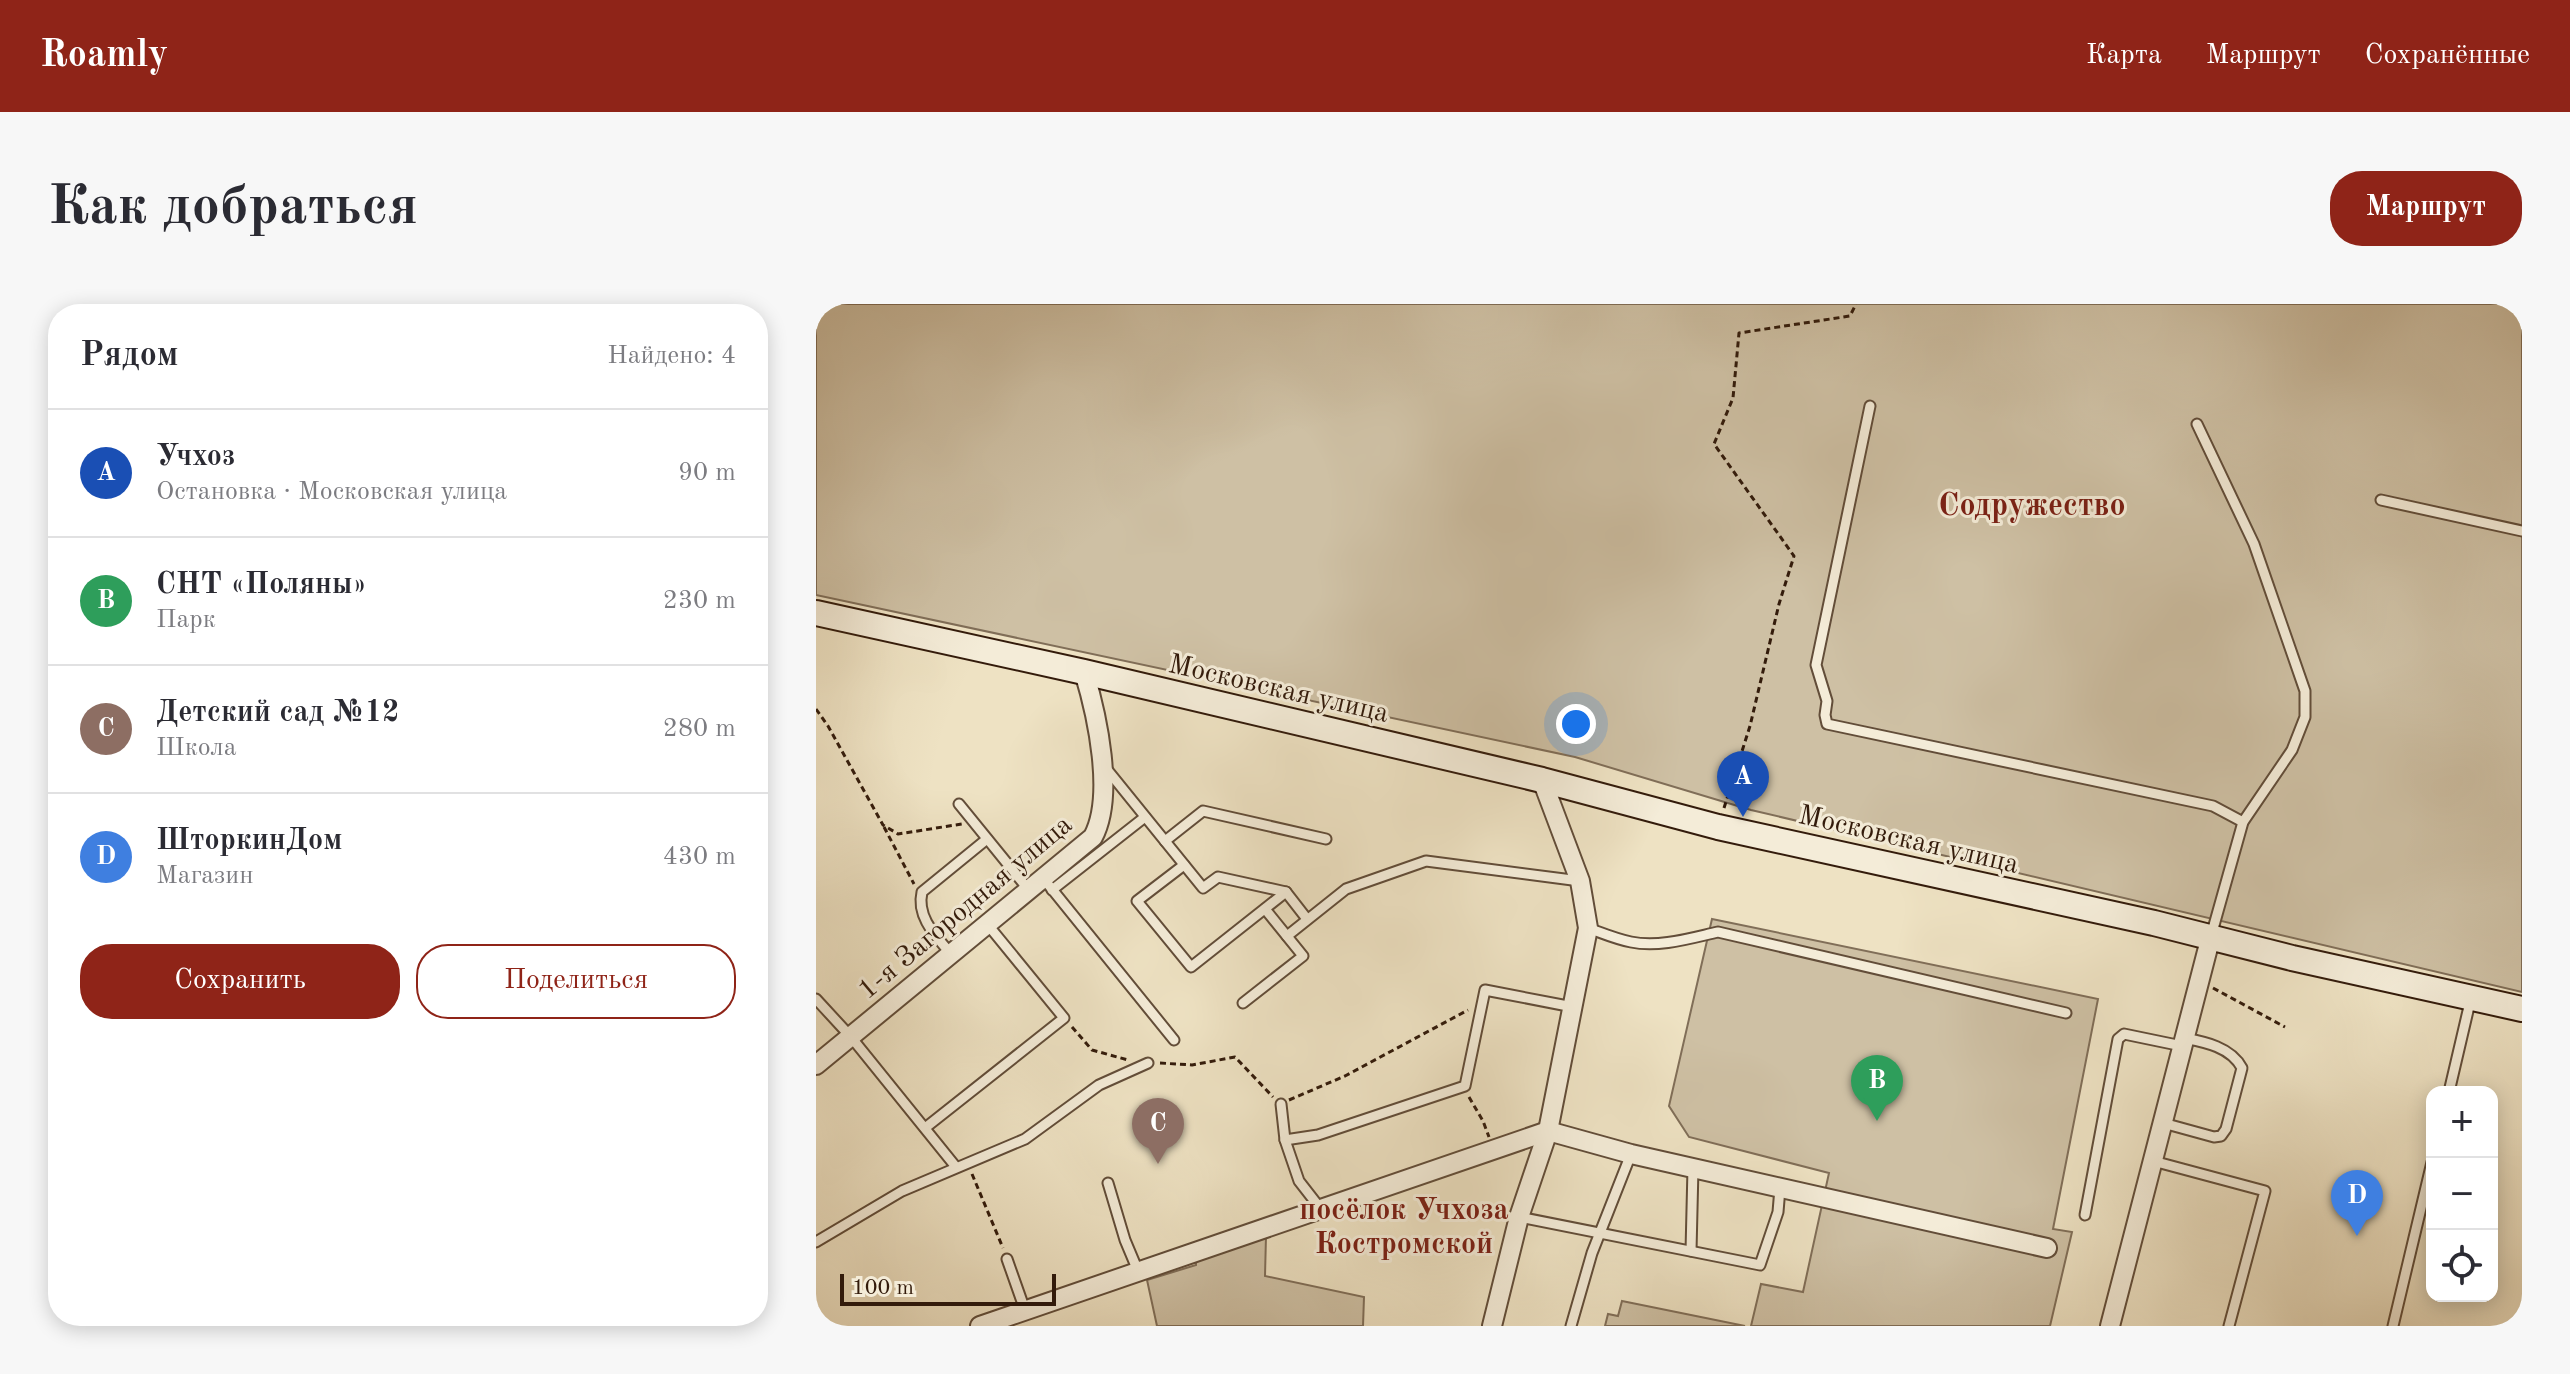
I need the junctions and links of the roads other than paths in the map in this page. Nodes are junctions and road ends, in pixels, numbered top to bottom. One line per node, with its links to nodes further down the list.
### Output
1 (1870, 406): 11 (lane)
2 (2197, 424): 11 (lane)
3 (2381, 500): 4 (lane)
4 (2522, 531)
5 (816, 613): 6 (main road, Московская улица)
6 (1084, 672): 7 (street, 1-я Загородная улица); 8 (main road, Московская улица)
7 (1103, 764): 10 (lane); 17 (street, 1-я Загородная улица)
8 (1542, 780): 16 (street); 24 (main road, Московская улица)
9 (959, 804): 12 (lane)
10 (1145, 817): 14 (lane); 17 (lane)
11 (2243, 822): 24 (lane)
12 (987, 839): 17 (lane); 25 (lane)
13 (1326, 839): 14 (lane)
14 (1165, 841): 15 (lane)
15 (1184, 865): 18 (lane); 19 (lane)
16 (1580, 881): 20 (lane); 22 (street)
17 (1041, 886): 21 (street, 1-я Загородная улица); 33 (lane)
18 (1286, 892): 19 (lane); 20 (lane)
19 (1265, 909): 23 (lane)
20 (1307, 919): 23 (lane)
21 (988, 925): 25 (street, 1-я Загородная улица); 40 (lane)
22 (1588, 928): 29 (street); 31 (lane)
23 (1287, 936): 28 (lane)
24 (2211, 936): 26 (main road, Московская улица); 34 (street)
25 (952, 955): 32 (street, 1-я Загородная улица)
26 (2471, 998): 30 (main road, Московская улица); 37 (lane)
27 (816, 999): 32 (lane)
28 (1243, 1003)
29 (1573, 1008): 41 (street); 42 (lane)
30 (2522, 1009)
31 (2066, 1013)
32 (851, 1037): 36 (street, 1-я Загородная улица); 40 (lane)
33 (1174, 1040)
34 (2183, 1042): 39 (street); 39 (lane); 51 (lane)
35 (1148, 1063): 45 (lane)
36 (816, 1065)
37 (2450, 1086)
38 (1281, 1104): 42 (lane)
39 (2163, 1123): 44 (street)
40 (925, 1128): 45 (lane)
41 (1548, 1131): 43 (street); 50 (street); 52 (street)
42 (1285, 1140): 50 (lane)
43 (1631, 1154): 46 (street); 53 (lane)
44 (2153, 1161): 63 (street); 64 (lane)
45 (956, 1167): 54 (lane)
46 (1693, 1168): 49 (street); 56 (lane)
47 (1108, 1183): 58 (lane)
48 (2426, 1187): 65 (lane)
49 (1780, 1188): 55 (street); 56 (lane)
50 (1320, 1208): 58 (street)
51 (2085, 1215)
52 (1519, 1217): 53 (lane); 61 (street)
53 (1599, 1233): 56 (lane); 62 (lane)
54 (816, 1242)
55 (2047, 1248)
56 (1691, 1251)
57 (1007, 1259): 59 (lane)
58 (1138, 1271): 59 (street)
59 (1025, 1310): 60 (street)
60 (980, 1326)
61 (1492, 1326)
62 (1571, 1326)
63 (2110, 1326)
64 (2229, 1326)
65 (2393, 1326)

